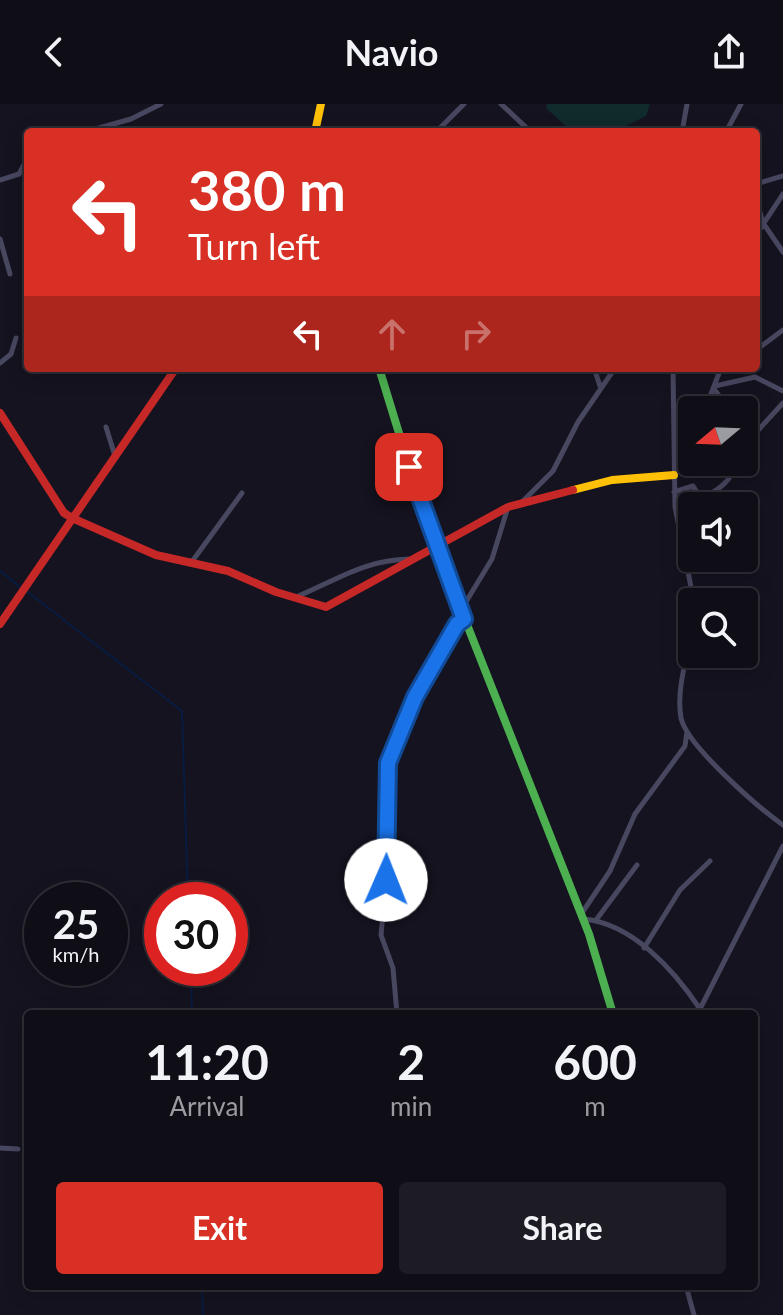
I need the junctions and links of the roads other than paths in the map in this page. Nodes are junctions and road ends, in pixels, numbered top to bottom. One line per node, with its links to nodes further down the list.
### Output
1 (161, 104): 7 (street)
2 (321, 104): 8 (street)
3 (464, 104): 9 (street)
4 (687, 104): 11 (street)
5 (741, 104): 12 (street)
6 (504, 105): 10 (street)
7 (99, 128)
8 (316, 128)
9 (440, 128)
10 (527, 128)
11 (683, 128)
12 (728, 128)
13 (24, 165): 15 (street)
14 (783, 176): 16 (street)
15 (0, 180)
16 (760, 183)
17 (783, 194): 19 (street)
18 (760, 212): 19 (street)
19 (763, 223): 20 (street); 22 (street)
20 (760, 228)
21 (0, 239): 23 (street)
22 (783, 252)
23 (10, 274)
24 (783, 330): 26 (street)
25 (16, 338): 27 (street)
26 (760, 347)
27 (0, 363)
28 (173, 372): 45 (street)
29 (380, 372): 54 (street)
30 (595, 372): 34 (street)
31 (612, 372): 34 (street)
32 (673, 372): 44 (street)
33 (721, 372): 35 (street)
34 (600, 387): 51 (street)
35 (714, 388): 36 (street); 37 (street); 38 (street)
36 (783, 391)
37 (709, 396)
38 (720, 396)
39 (783, 403): 42 (street)
40 (0, 413): 53 (street)
41 (106, 427): 45 (street)
42 (758, 430)
43 (678, 439): 44 (street)
44 (675, 443): 47 (street)
45 (115, 456): 53 (street)
46 (678, 466): 47 (street)
47 (674, 470): 49 (street); 51 (street)
48 (730, 476): 49 (street)
49 (674, 492): 57 (street)
50 (242, 493): 56 (street)
51 (521, 503): 52 (street)
52 (508, 507): 54 (street); 59 (street)
53 (72, 518): 56 (street); 60 (street)
54 (438, 547): 55 (street); 59 (street)
55 (418, 559): 58 (street); 58 (street)
56 (189, 565): 58 (street)
57 (691, 588)
58 (295, 598)
59 (462, 615): 67 (street); 70 (street)
60 (0, 624)
61 (687, 668): 62 (street)
62 (687, 732): 63 (street); 67 (street)
63 (783, 825)
64 (783, 846): 69 (street)
65 (710, 861): 69 (street)
66 (637, 865): 68 (street)
67 (582, 917): 68 (street); 71 (street)
68 (595, 920): 69 (street)
69 (644, 948)
70 (397, 1010)
71 (612, 1010)
72 (0, 1148): 73 (street)
73 (18, 1149)
74 (687, 1290): 75 (street)
75 (694, 1315)

